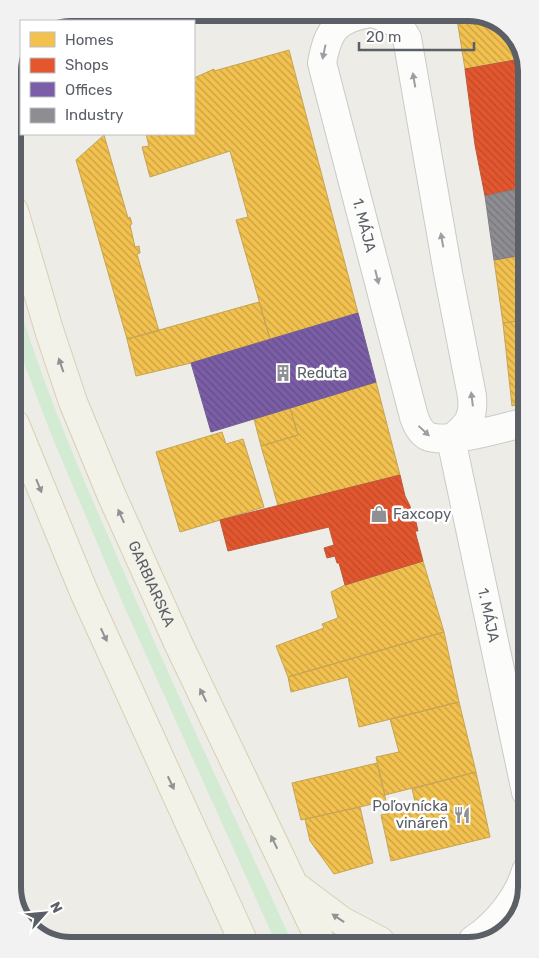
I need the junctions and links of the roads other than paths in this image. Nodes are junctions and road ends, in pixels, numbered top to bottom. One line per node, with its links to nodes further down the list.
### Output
1 (343, 21): 6 (street, 1. MÁJA, one-way to 6)
2 (393, 21): 6 (street, 1. MÁJA, one-way to 2)
3 (21, 235): 8 (main road, GARBIARSKA, one-way to 3)
4 (518, 424): 6 (street)
5 (21, 439): 13 (main road, one-way to 13)
6 (451, 439): 7 (street, 1. MÁJA)
7 (518, 754)
8 (295, 886): 14 (main road, GARBIARSKA); 15 (main road, one-way to 8)
9 (517, 892): 10 (street)
10 (510, 913)
11 (505, 919): 12 (street)
12 (479, 936)
13 (241, 937)
14 (319, 937)
15 (372, 937)

